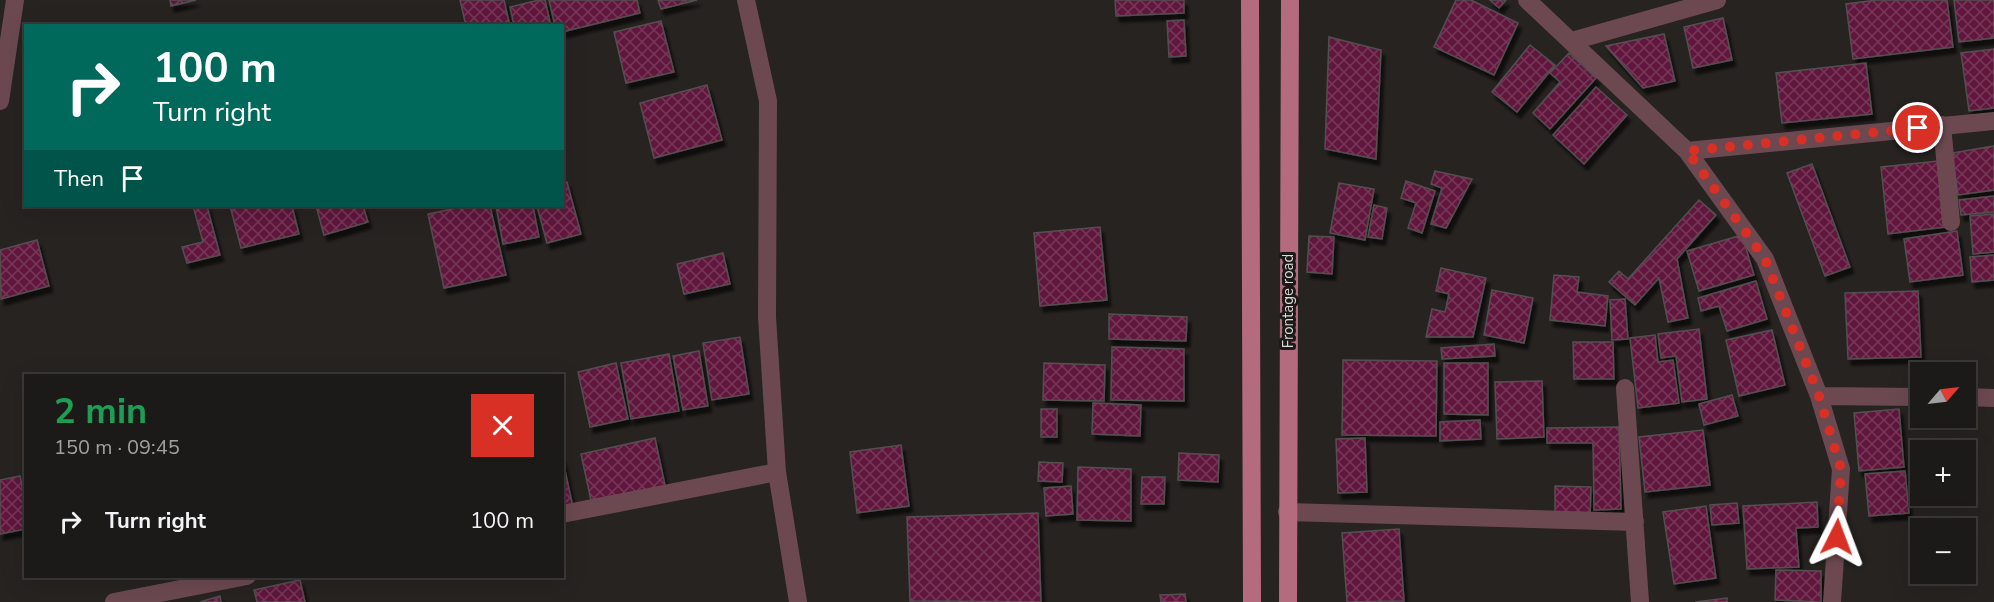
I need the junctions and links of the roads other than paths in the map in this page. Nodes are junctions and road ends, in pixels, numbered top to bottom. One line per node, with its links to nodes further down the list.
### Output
1 (15, 0): 8 (street)
2 (746, 0): 18 (street)
3 (1250, 0): 25 (main road)
4 (1290, 0): 19 (main road, Frontage road)
5 (1527, 0): 7 (street)
6 (1717, 0): 7 (street)
7 (1572, 41): 11 (street)
8 (0, 101)
9 (1994, 121): 10 (street)
10 (1942, 125): 11 (street); 12 (street)
11 (1687, 151): 14 (street)
12 (1951, 222)
13 (1625, 388): 21 (street)
14 (1819, 396): 15 (street); 28 (street)
15 (1910, 397)
16 (1976, 397): 17 (street)
17 (1994, 398)
18 (777, 472): 20 (street); 24 (street)
19 (1287, 512): 21 (street); 26 (main road, Frontage road)
20 (564, 514)
21 (1635, 522): 27 (street)
22 (237, 578): 23 (street)
23 (114, 602)
24 (798, 602)
25 (1252, 602)
26 (1288, 602)
27 (1640, 602)
28 (1832, 602)

